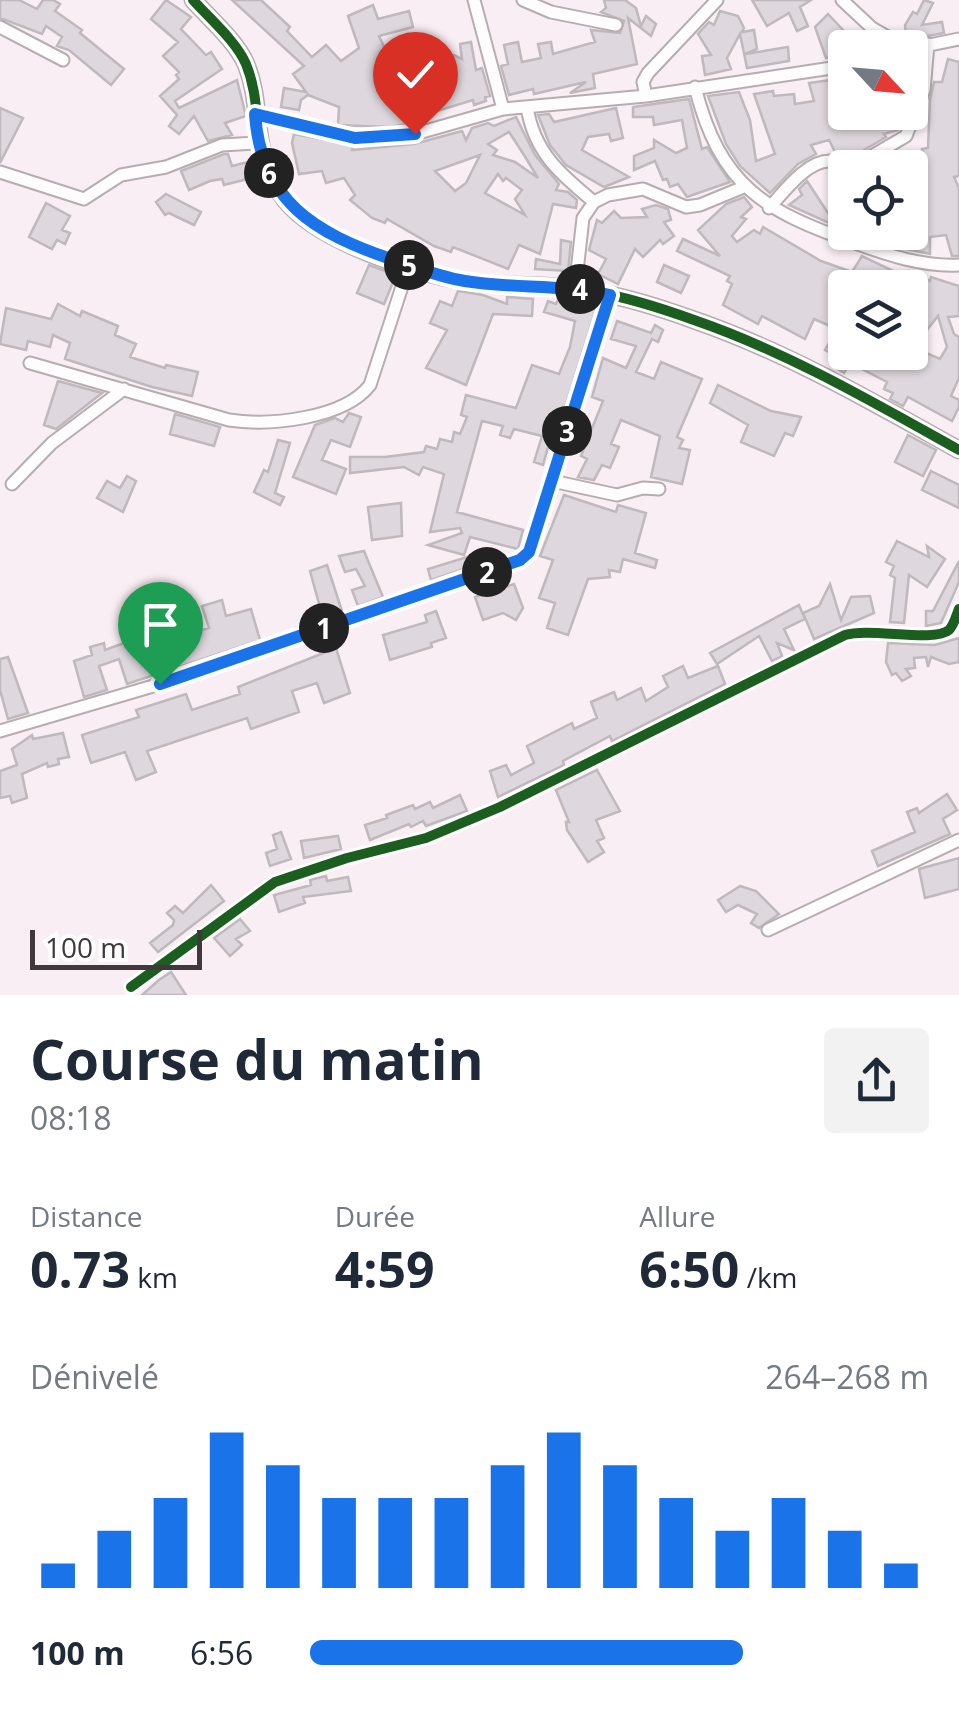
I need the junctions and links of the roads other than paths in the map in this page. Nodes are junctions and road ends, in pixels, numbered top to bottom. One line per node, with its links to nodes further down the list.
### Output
1 (193, 0): 17 (street)
2 (474, 0): 16 (street)
3 (523, 0): 6 (street)
4 (717, 0): 14 (street)
5 (842, 0): 8 (street)
6 (616, 25)
7 (0, 27): 11 (street)
8 (876, 30)
9 (959, 39): 10 (street)
10 (928, 44)
11 (64, 60)
12 (828, 68): 13 (street)
13 (695, 87): 14 (street); 21 (street)
14 (646, 96): 15 (street)
15 (527, 107): 16 (street); 22 (street)
16 (502, 109): 17 (street)
17 (255, 114): 19 (street)
18 (908, 130): 23 (street)
19 (257, 143): 20 (street); 24 (street)
20 (0, 172)
21 (746, 186): 22 (street); 23 (street)
22 (594, 202): 26 (street)
23 (769, 208): 25 (street)
24 (409, 265): 26 (street); 29 (street)
25 (959, 266)
26 (575, 288): 27 (street)
27 (610, 295): 30 (street); 31 (street)
28 (30, 363): 29 (street)
29 (124, 389): 32 (street)
30 (959, 450)
31 (552, 480): 33 (street); 35 (street)
32 (12, 484)
33 (658, 489)
34 (959, 609): 38 (street)
35 (0, 731)
36 (959, 840): 37 (street)
37 (768, 930)
38 (131, 987)

